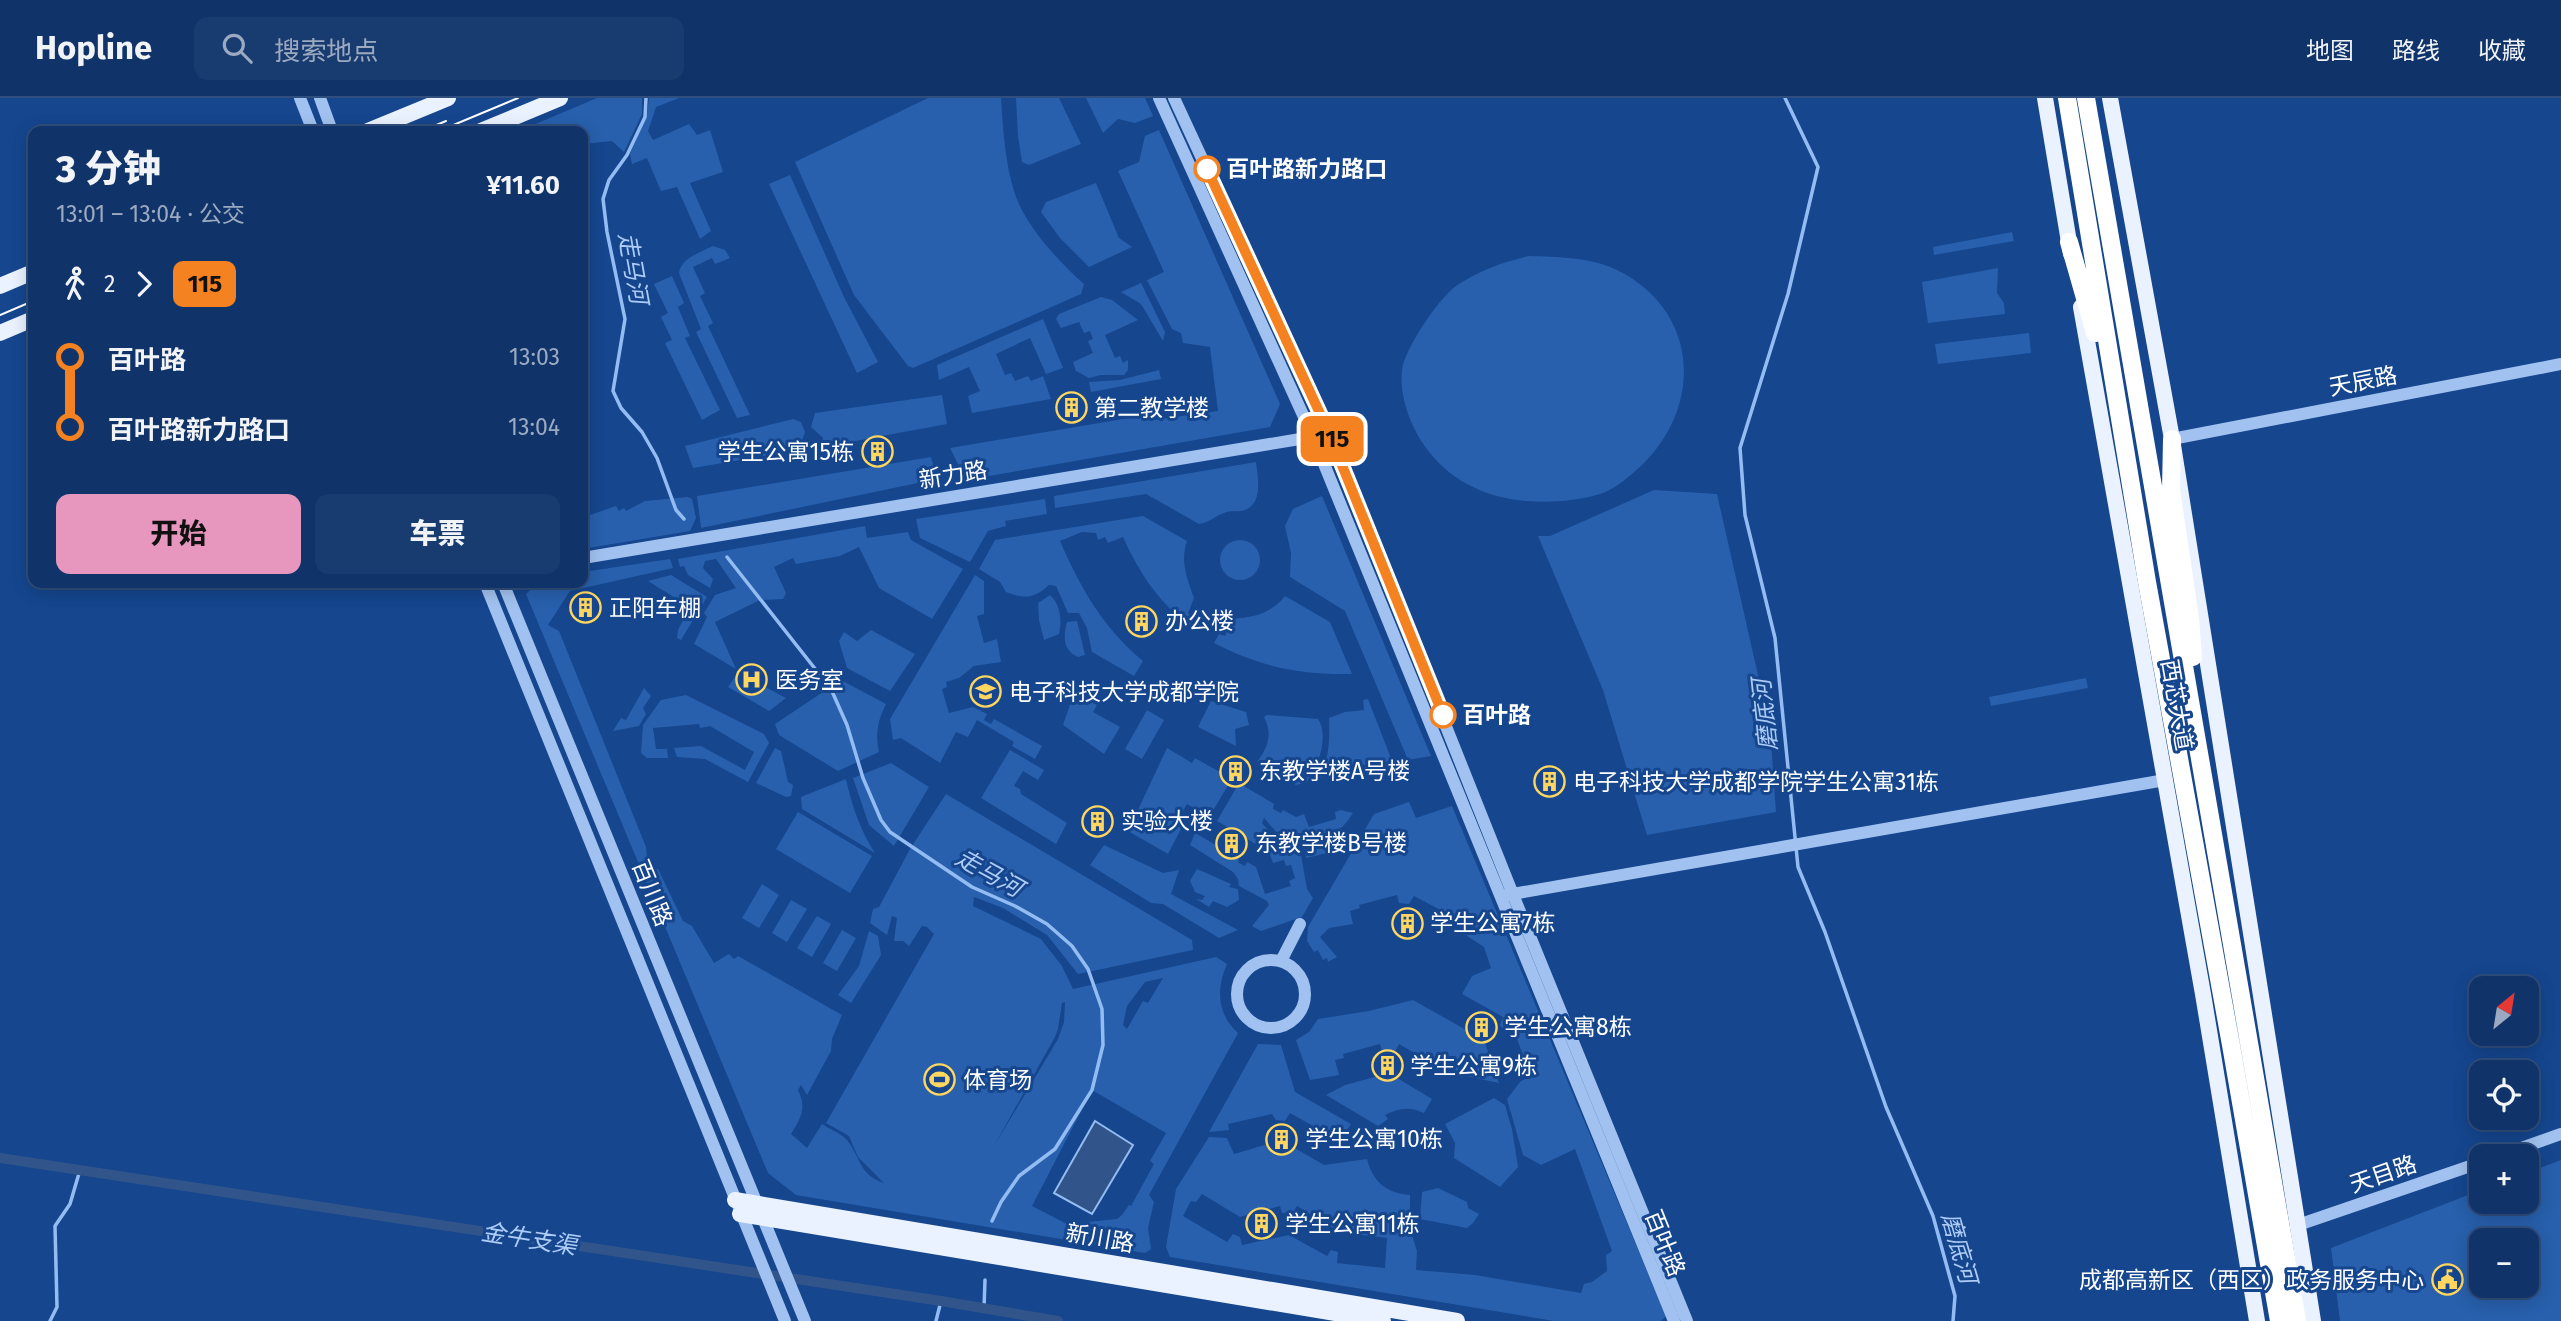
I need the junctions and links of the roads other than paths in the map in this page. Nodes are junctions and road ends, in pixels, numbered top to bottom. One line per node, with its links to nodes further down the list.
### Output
1 (300, 98): 11 (street)
2 (320, 98): 12 (street)
3 (448, 98): 13 (main road)
4 (560, 98): 14 (main road)
5 (1159, 98): 22 (street, 百叶路)
6 (1174, 98): 21 (street, 百叶路)
7 (2045, 98): 15 (main road, 西芯大道)
8 (2067, 98): 25 (highway, 西芯大道)
9 (2086, 98): 29 (highway, 西芯大道)
10 (2110, 98): 23 (main road, 西芯大道)
11 (311, 126)
12 (330, 126)
13 (380, 126)
14 (493, 126)
15 (2069, 242): 25 (highway); 28 (main road, 西芯大道)
16 (28, 274): 17 (main road)
17 (0, 286)
18 (28, 321): 19 (main road)
19 (0, 333)
20 (2561, 364): 23 (street, 天辰路)
21 (1329, 433): 22 (street, 新力路); 30 (street, 百叶路)
22 (1313, 437): 24 (street, 新力路); 30 (street, 百叶路)
23 (2172, 439): 29 (highway); 38 (main road, 西芯大道)
24 (588, 557)
25 (2147, 582): 39 (highway, 西芯大道)
26 (487, 588): 36 (street, 百川路)
27 (505, 588): 37 (street, 百川路)
28 (2165, 779): 30 (street); 47 (main road, 西芯大道)
29 (2204, 779): 39 (highway, 西芯大道)
30 (1507, 895): 45 (street, 百叶路); 46 (street, 百叶路)
31 (1300, 924): 32 (street)
32 (1281, 961): 32 (street)
33 (2561, 1135): 34 (street)
34 (2534, 1144)
35 (2469, 1166): 38 (street, 天目路)
36 (738, 1207): 37 (main road, 新川路); 41 (street, 百川路)
37 (761, 1211): 40 (main road, 新川路); 42 (street, 百川路)
38 (2298, 1225): 50 (main road, 西芯大道)
39 (2284, 1296): 48 (highway); 49 (highway)
40 (1312, 1309): 43 (main road, 新川路); 44 (main road, 新川路)
41 (785, 1321)
42 (805, 1321)
43 (1383, 1321)
44 (1457, 1321)
45 (1674, 1321)
46 (1686, 1321)
47 (2257, 1321)
48 (2278, 1321)
49 (2297, 1321)
50 (2313, 1321)

